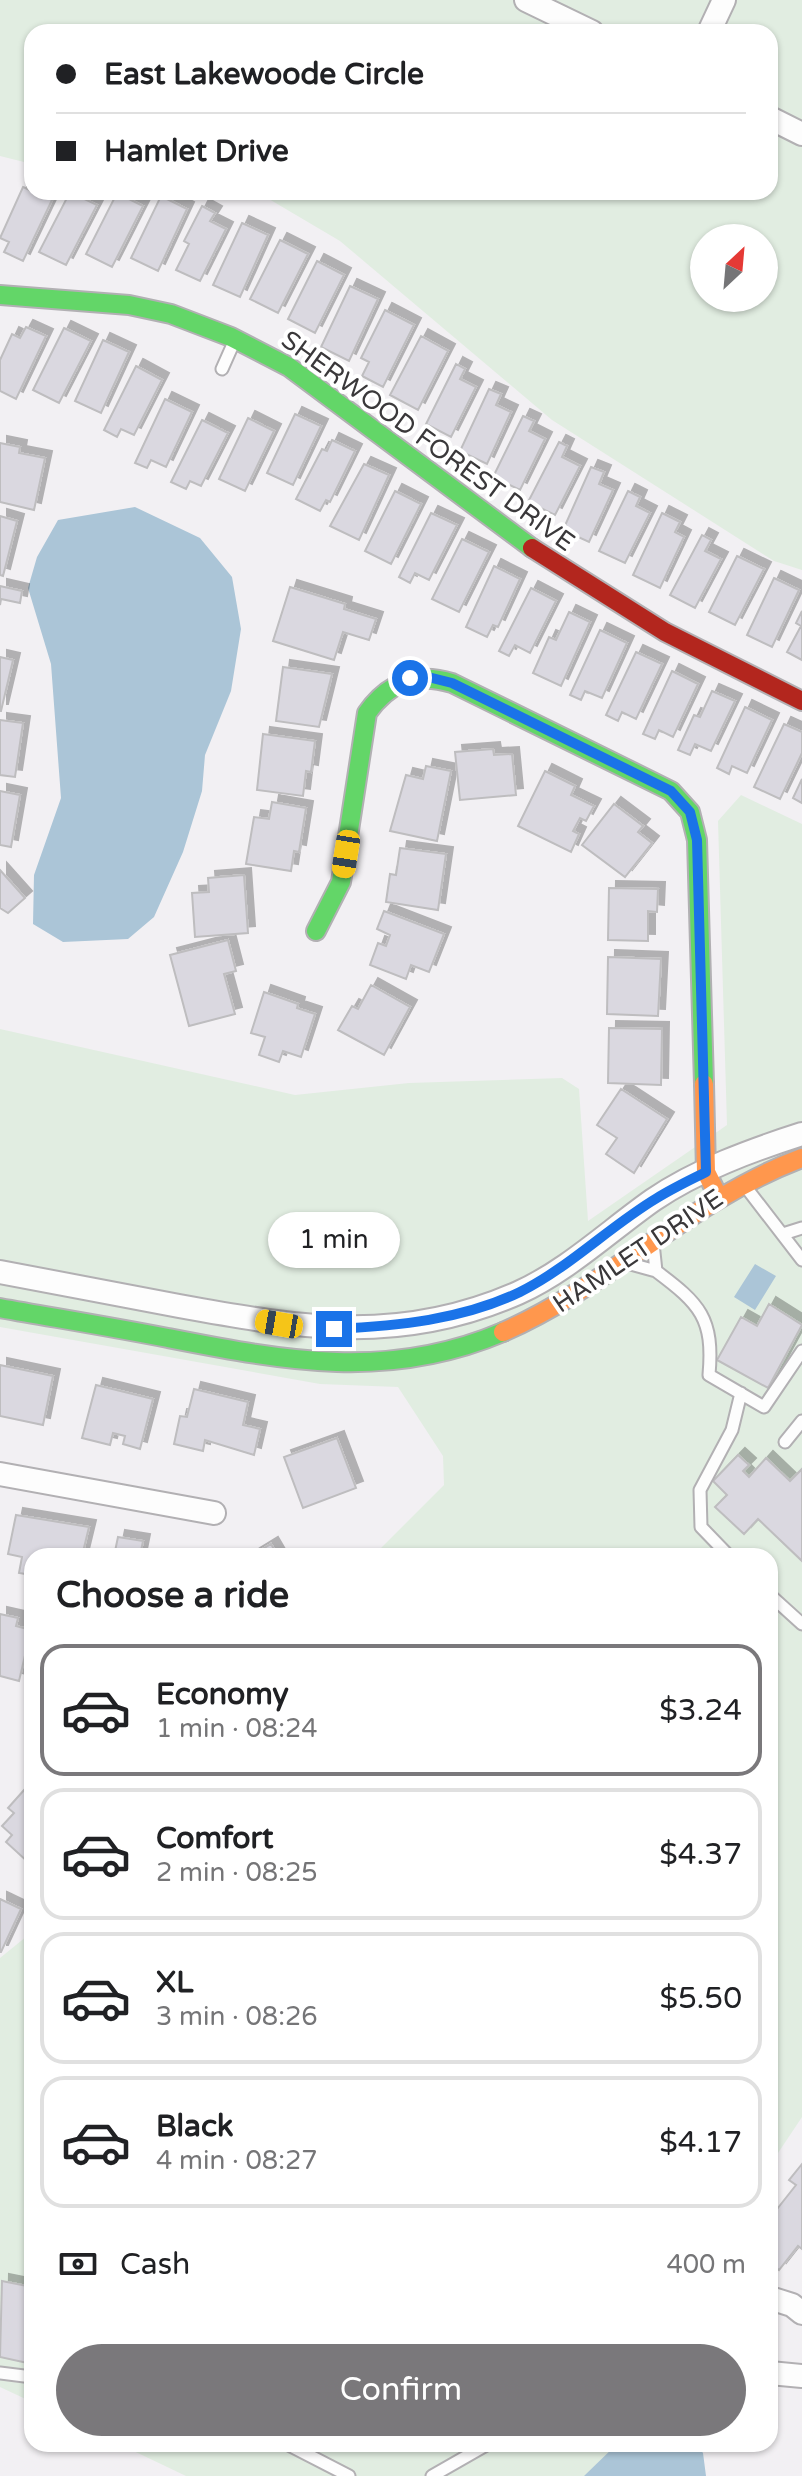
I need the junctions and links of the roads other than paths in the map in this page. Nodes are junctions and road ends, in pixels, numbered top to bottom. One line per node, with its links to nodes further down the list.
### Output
1 (526, 0): 3 (street)
2 (724, 0): 4 (street)
3 (576, 24)
4 (713, 24)
5 (778, 122): 6 (street)
6 (802, 134)
7 (0, 295): 8 (street, SHERWOOD FOREST DRIVE)
8 (236, 338): 9 (lane); 10 (street, SHERWOOD FOREST DRIVE)
9 (222, 369)
10 (802, 701)
11 (316, 931): 14 (street)
12 (802, 1134): 14 (street, HAMLET DRIVE)
13 (795, 1164): 15 (street, HAMLET DRIVE)
14 (706, 1172): 16 (street); 23 (street, HAMLET DRIVE)
15 (742, 1182): 16 (street, HAMLET DRIVE); 18 (lane)
16 (718, 1196): 19 (street, HAMLET DRIVE)
17 (802, 1228): 18 (lane)
18 (783, 1234): 20 (lane)
19 (653, 1243): 21 (street, HAMLET DRIVE); 22 (lane)
20 (802, 1260)
21 (626, 1263): 22 (lane); 24 (street, HAMLET DRIVE)
22 (656, 1271): 26 (lane)
23 (0, 1272)
24 (0, 1308)
25 (802, 1351): 26 (lane)
26 (741, 1393): 31 (lane)
27 (802, 1421): 28 (lane)
28 (785, 1442)
29 (0, 1474): 30 (street)
30 (214, 1513)
31 (721, 1548)
32 (778, 1602): 33 (lane)
33 (802, 1624)
34 (778, 2301): 35 (street)
35 (802, 2313)
36 (0, 2373): 38 (lane)
37 (778, 2374): 39 (street)
38 (24, 2376)
39 (802, 2376)
40 (302, 2452): 42 (lane)
41 (474, 2452): 43 (lane)
42 (349, 2476)
43 (432, 2476)

